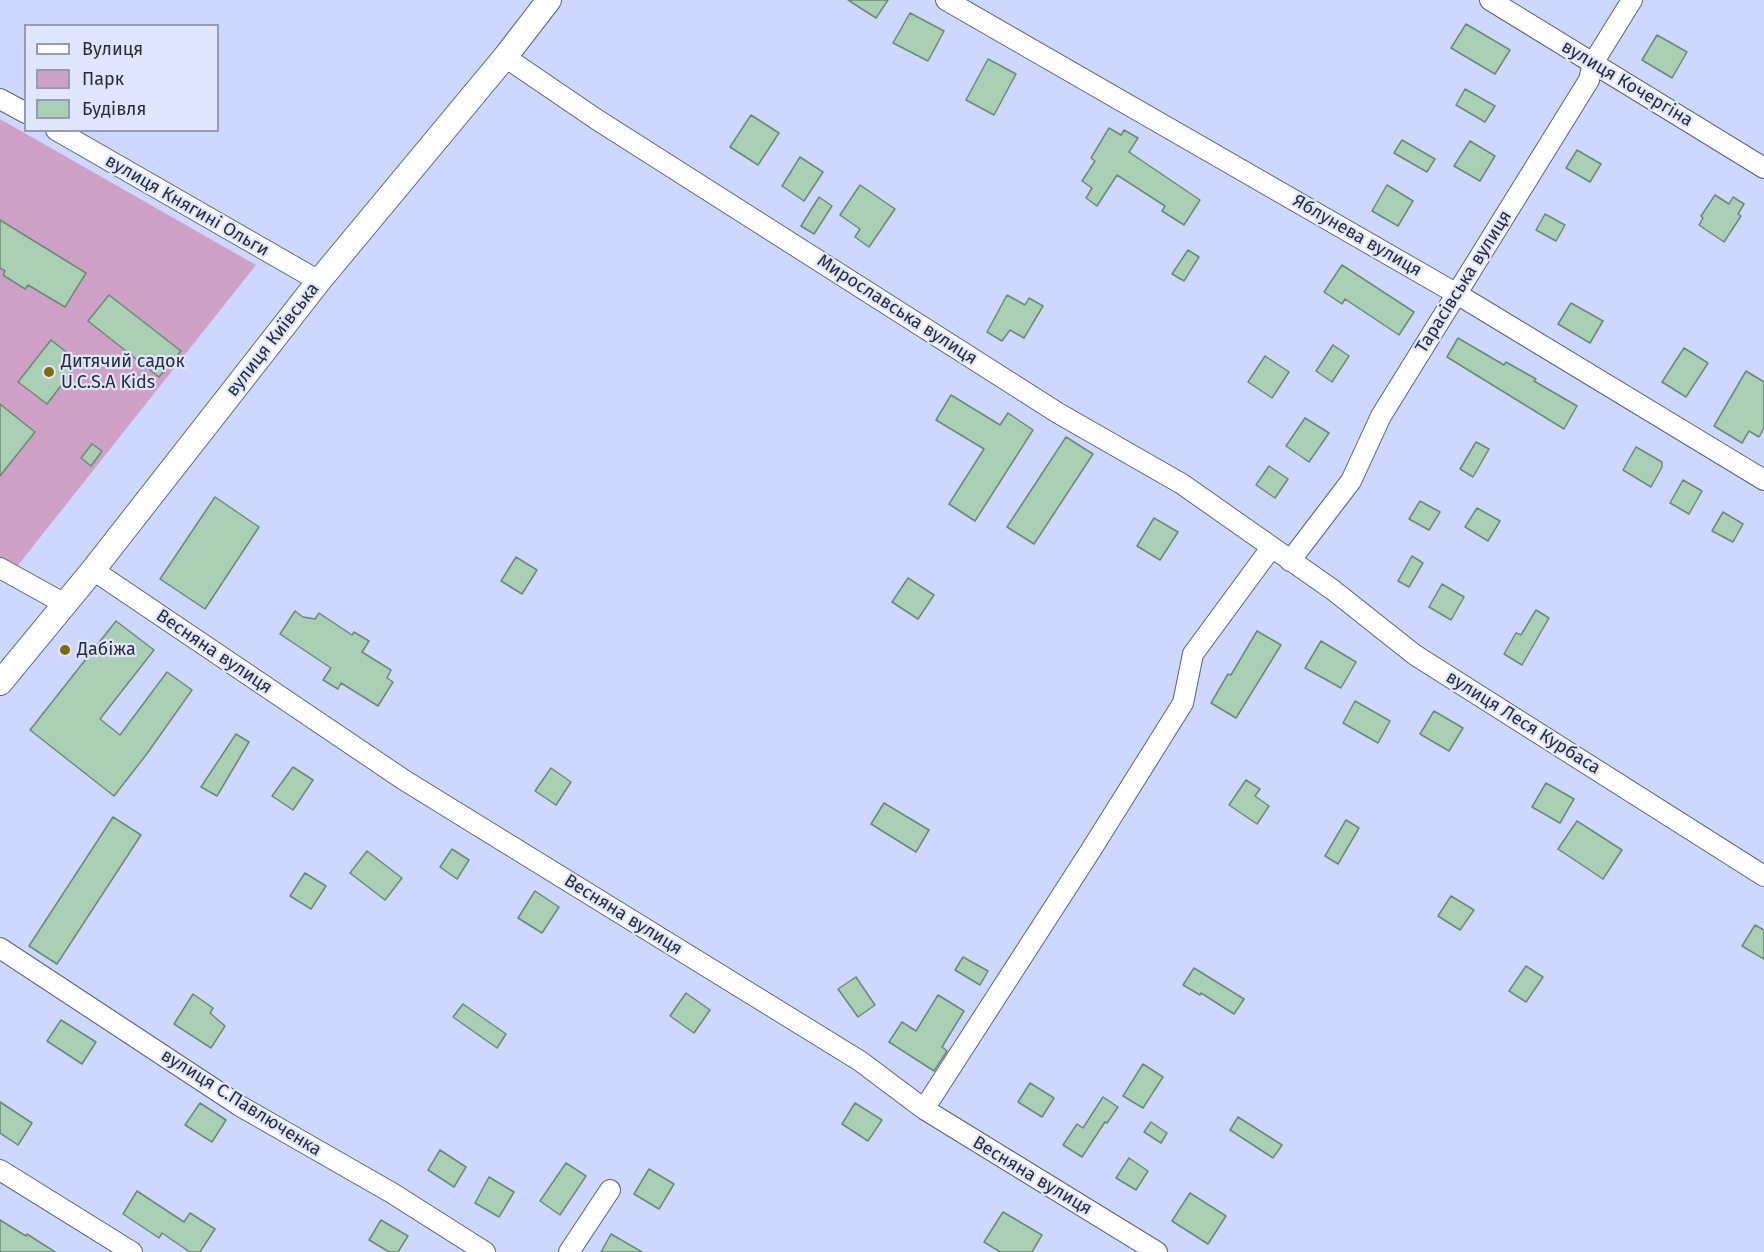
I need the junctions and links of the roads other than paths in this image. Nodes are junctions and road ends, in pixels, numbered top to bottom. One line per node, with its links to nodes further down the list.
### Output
1 (549, 0): 5 (street, вулиця Київська)
2 (945, 0): 12 (street, Яблунева вулиця)
3 (1490, 0): 6 (street, вулиця Кочергіна)
4 (1632, 0): 6 (street, Тарасівська вулиця)
5 (505, 57): 11 (street, вулиця Київська); 14 (street, Мирославська вулиця)
6 (1593, 63): 10 (street, вулиця Кочергіна); 12 (street, Тарасівська вулиця)
7 (0, 99): 8 (street)
8 (24, 112)
9 (59, 132): 11 (street, вулиця Княгині Ольги)
10 (1764, 168)
11 (319, 281): 17 (street, вулиця Київська)
12 (1457, 294): 13 (street, Яблунева вулиця); 15 (street, Тарасівська вулиця)
13 (1764, 480)
14 (1272, 548): 15 (street, Мирославська вулиця); 22 (street)
15 (1290, 561): 20 (street, вулиця Леся Курбаса)
16 (0, 568): 18 (street)
17 (93, 570): 18 (street, вулиця Київська); 22 (street, Весняна вулиця)
18 (65, 604): 19 (street, вулиця Київська)
19 (0, 683)
20 (1764, 876)
21 (0, 948): 26 (street, вулиця С.Павлюченка)
22 (924, 1109): 28 (street, Весняна вулиця)
23 (0, 1170): 25 (street)
24 (610, 1190): 27 (street)
25 (132, 1252)
26 (485, 1252)
27 (569, 1252)
28 (1157, 1252)

